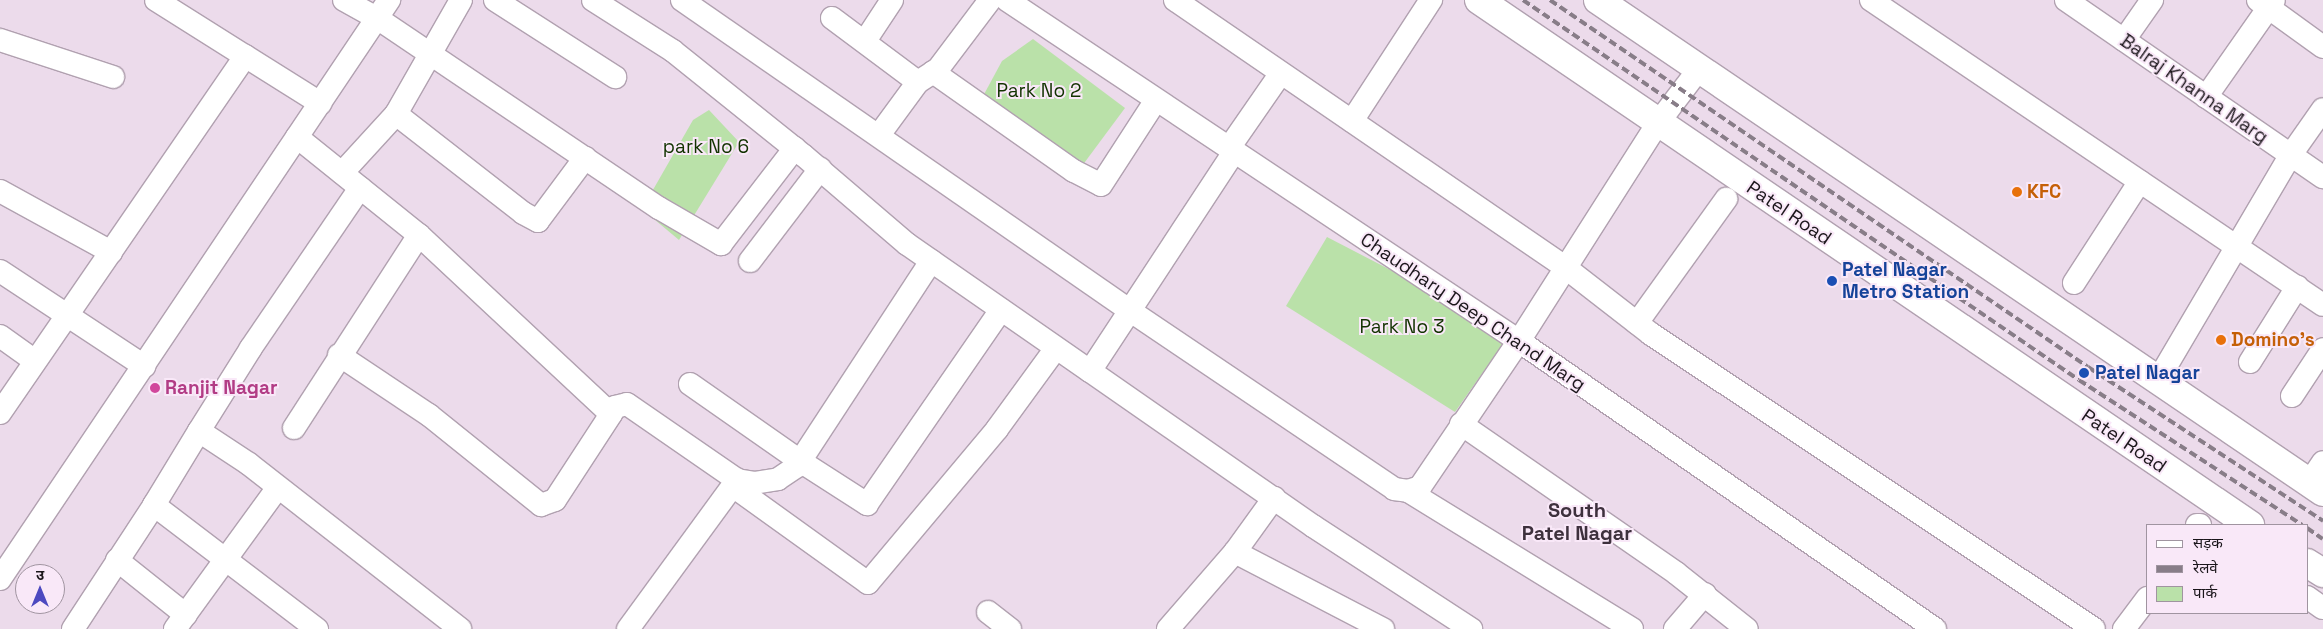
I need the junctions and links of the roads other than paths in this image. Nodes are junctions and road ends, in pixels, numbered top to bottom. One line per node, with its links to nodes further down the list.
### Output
1 (156, 0): 25 (street)
2 (344, 0): 18 (street)
3 (461, 0): 24 (street)
4 (495, 0): 29 (street)
5 (593, 0): 40 (street)
6 (682, 0): 38 (street)
7 (892, 0): 22 (street)
8 (990, 0): 30 (street)
9 (1006, 0): 32 (street, Chaudhary Deep Chand Marg)
10 (1175, 0): 27 (street)
11 (1431, 0): 36 (street)
12 (1479, 0): 37 (main road, Patel Road)
13 (1598, 0): 26 (main road)
14 (1871, 0): 47 (street)
15 (2066, 0): 21 (street, Balraj Khanna Marg)
16 (2152, 0): 21 (street)
17 (2267, 3): 23 (street); 31 (street)
18 (383, 9): 24 (street); 33 (street)
19 (832, 18): 22 (street)
20 (0, 40): 28 (street)
21 (2124, 40): 31 (street, Balraj Khanna Marg)
22 (865, 41): 30 (street)
23 (2323, 47)
24 (429, 52): 35 (street); 43 (street)
25 (245, 56): 33 (street); 53 (street)
26 (1698, 69): 37 (street); 74 (main road)
27 (1281, 73): 36 (street); 41 (street)
28 (113, 77)
29 (615, 77)
30 (925, 77): 32 (street); 38 (street)
31 (2206, 97): 42 (street, Balraj Khanna Marg)
32 (1156, 100): 41 (street, Chaudhary Deep Chand Marg)
33 (320, 103): 39 (street)
34 (2323, 109): 42 (street)
35 (396, 114): 43 (street); 45 (street)
36 (1352, 121): 56 (street)
37 (1658, 123): 56 (street); 89 (main road, Patel Road)
38 (879, 135): 62 (street)
39 (297, 137): 45 (street); 72 (street)
40 (795, 148): 43 (street); 44 (street)
41 (1231, 150): 62 (street); 66 (street, Chaudhary Deep Chand Marg)
42 (2290, 156): 46 (street, Balraj Khanna Marg); 52 (street)
43 (585, 158)
44 (820, 169): 54 (street); 55 (street)
45 (342, 173): 48 (street)
46 (2323, 178)
47 (2140, 181): 52 (street); 58 (street)
48 (360, 188): 51 (street); 81 (street)
49 (0, 191): 53 (street)
50 (1726, 199): 64 (street)
51 (419, 235): 69 (street); 78 (street)
52 (2236, 247): 59 (street); 74 (street)
53 (111, 252): 63 (street)
54 (750, 261)
55 (931, 262): 61 (street); 82 (street)
56 (1566, 268): 64 (street); 66 (street)
57 (0, 270): 63 (street)
58 (2074, 283)
59 (2296, 287): 60 (street); 71 (street)
60 (2323, 305)
61 (1001, 310): 67 (street); 82 (street)
62 (1132, 312): 73 (street); 86 (street)
63 (67, 315): 70 (street); 72 (street)
64 (1637, 323): 114 (street)
65 (0, 336): 70 (street)
66 (1519, 341): 79 (street); 113 (street, Chaudhary Deep Chand Marg)
67 (1056, 348): 73 (street); 84 (street)
68 (2323, 348): 76 (street)
69 (339, 355): 78 (street); 80 (street)
70 (36, 361): 77 (street)
71 (2250, 362)
72 (144, 366): 95 (street)
73 (1090, 371): 87 (street)
74 (2158, 380): 83 (main road)
75 (690, 384): 82 (street)
76 (2292, 396)
77 (0, 414)
78 (611, 414): 84 (street)
79 (1461, 424): 86 (street); 96 (street)
80 (294, 428)
81 (199, 431): 85 (street); 88 (street)
82 (800, 461): 84 (street)
83 (2318, 479)
84 (735, 483): 105 (street)
85 (278, 487): 92 (street); 104 (street)
86 (1408, 491): 110 (street)
87 (1274, 498): 90 (street); 109 (street)
88 (154, 505): 91 (street); 92 (street)
89 (2249, 524)
90 (1235, 552): 107 (street); 108 (street)
91 (117, 560): 101 (street); 102 (street)
92 (227, 560): 101 (street); 103 (street)
93 (2308, 564): 94 (main road)
94 (2323, 574)
95 (0, 580)
96 (1705, 594): 111 (street); 112 (street)
97 (2308, 598): 99 (street)
98 (2146, 599): 115 (street)
99 (2323, 608)
100 (988, 612): 106 (street)
101 (180, 622)
102 (74, 629)
103 (317, 629)
104 (460, 629)
105 (628, 629)
106 (1010, 629)
107 (1168, 629)
108 (1383, 629)
109 (1471, 629)
110 (1632, 629)
111 (1675, 629)
112 (1747, 629)
113 (1935, 629)
114 (2094, 629)
115 (2124, 629)

